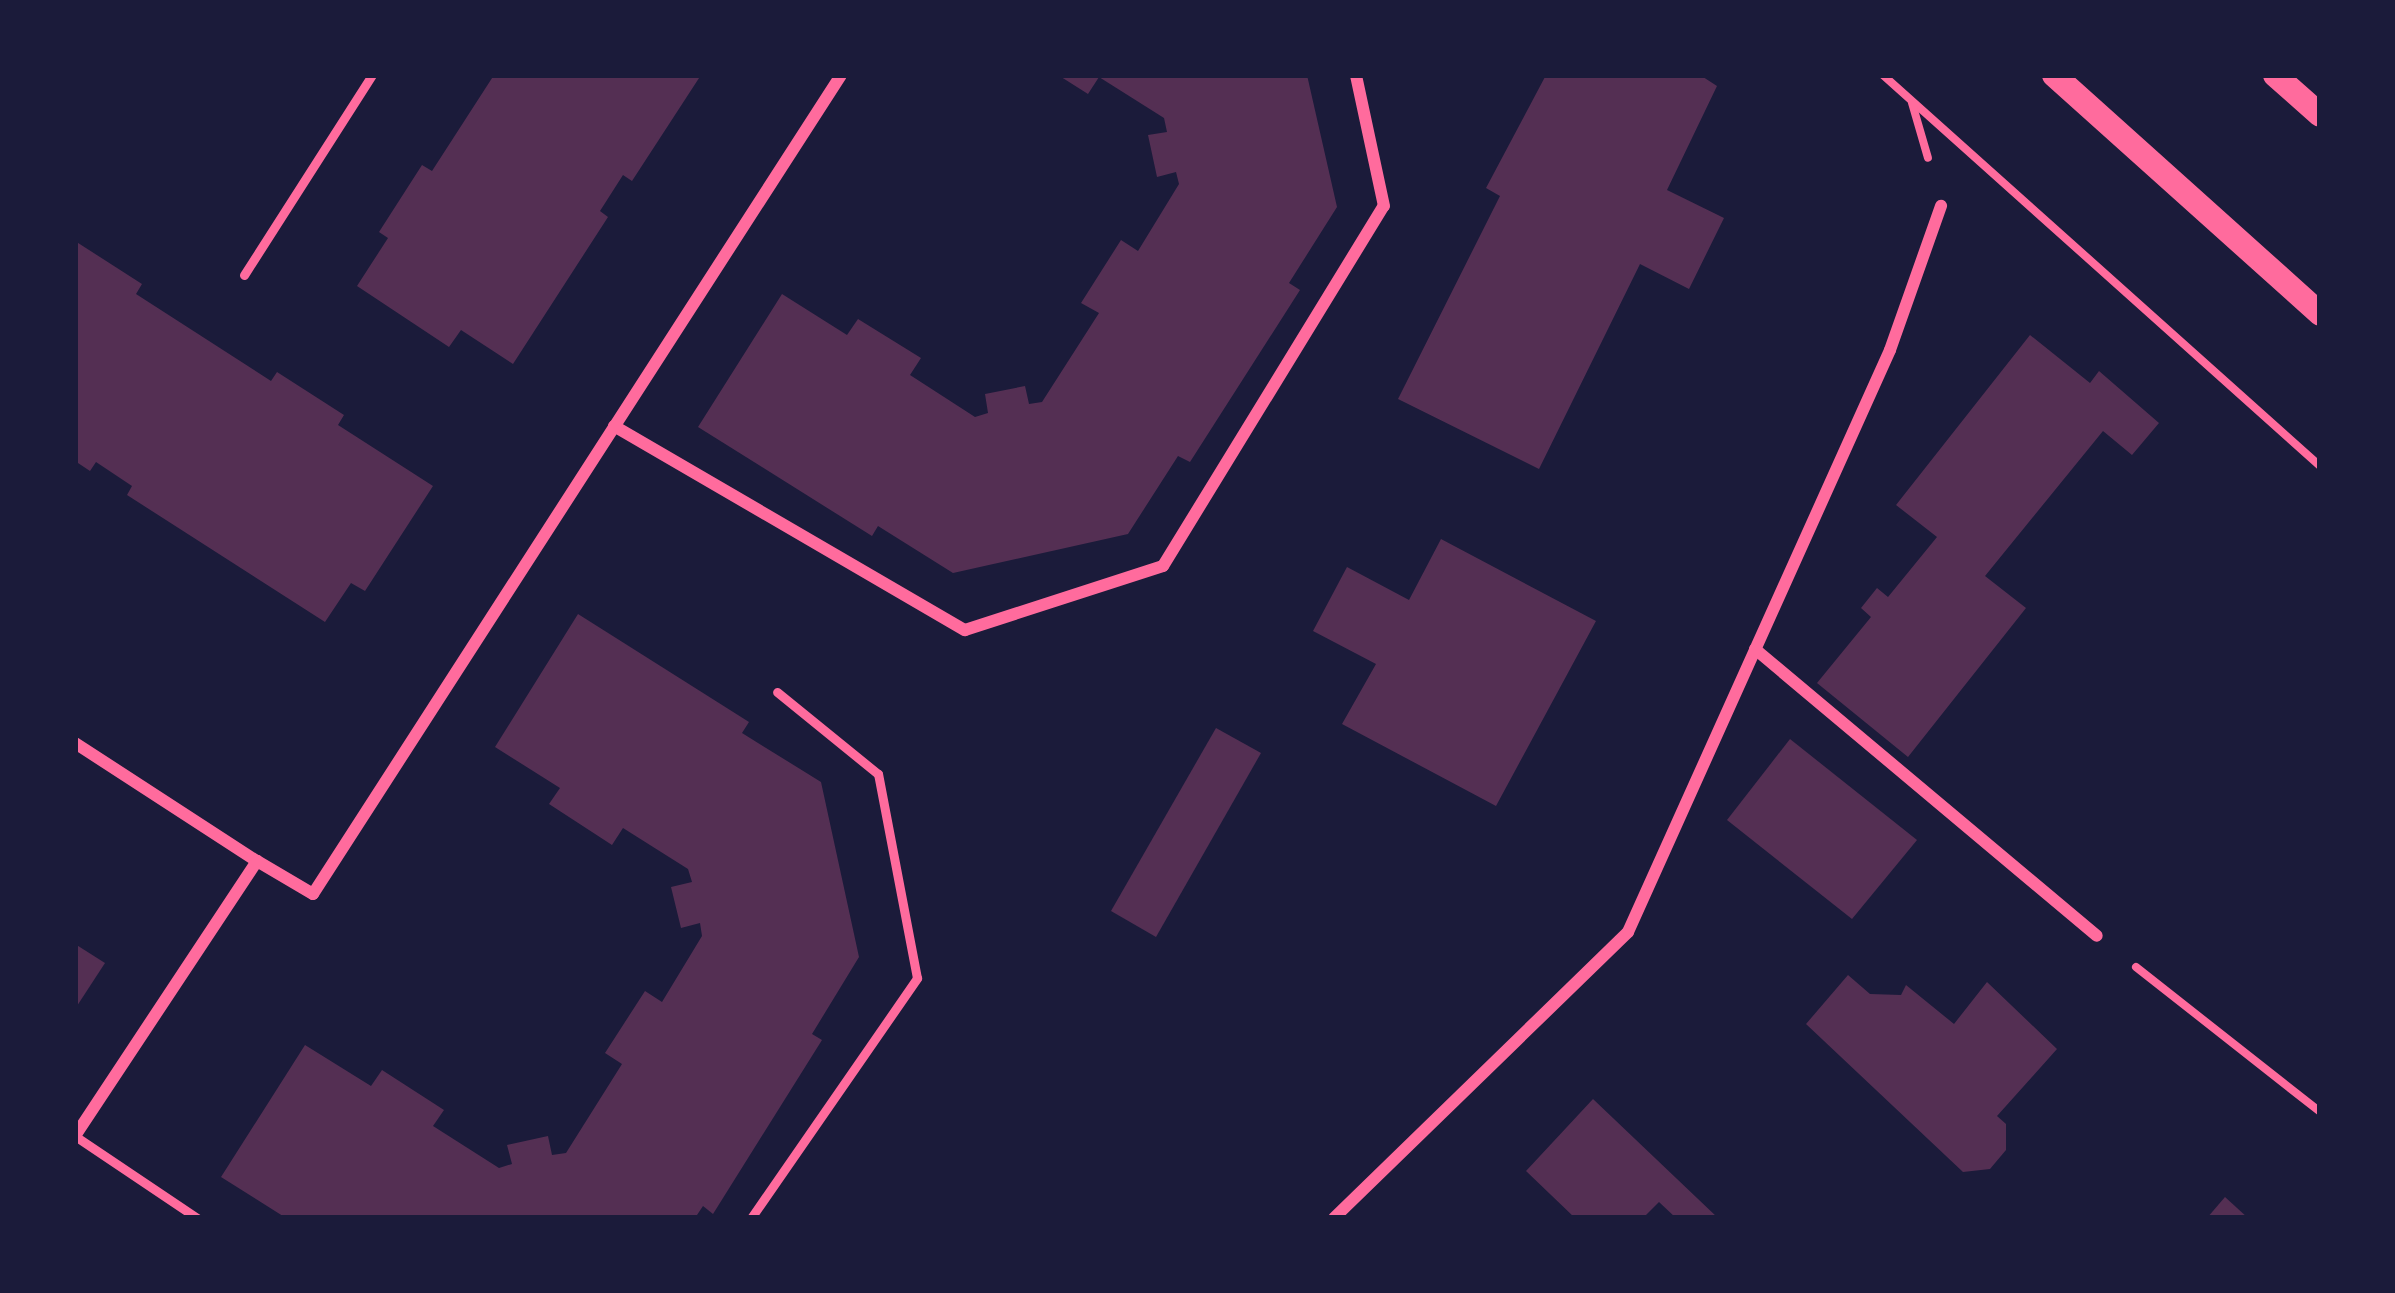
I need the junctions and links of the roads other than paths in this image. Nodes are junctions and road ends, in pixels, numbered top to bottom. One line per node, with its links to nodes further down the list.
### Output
1 (372, 75): 8 (lane)
2 (841, 75): 10 (street)
3 (1356, 75): 10 (street)
4 (2054, 75): 9 (main road)
5 (2275, 75): 6 (main road)
6 (2320, 115)
7 (1941, 206): 11 (street)
8 (244, 274)
9 (2320, 314)
10 (614, 426): 14 (street)
11 (1755, 649): 15 (street); 19 (street)
12 (777, 692): 18 (lane)
13 (75, 743): 14 (street)
14 (257, 861): 16 (street)
15 (2097, 936)
16 (76, 1136): 17 (lane)
17 (197, 1218)
18 (751, 1218)
19 (1334, 1218)

